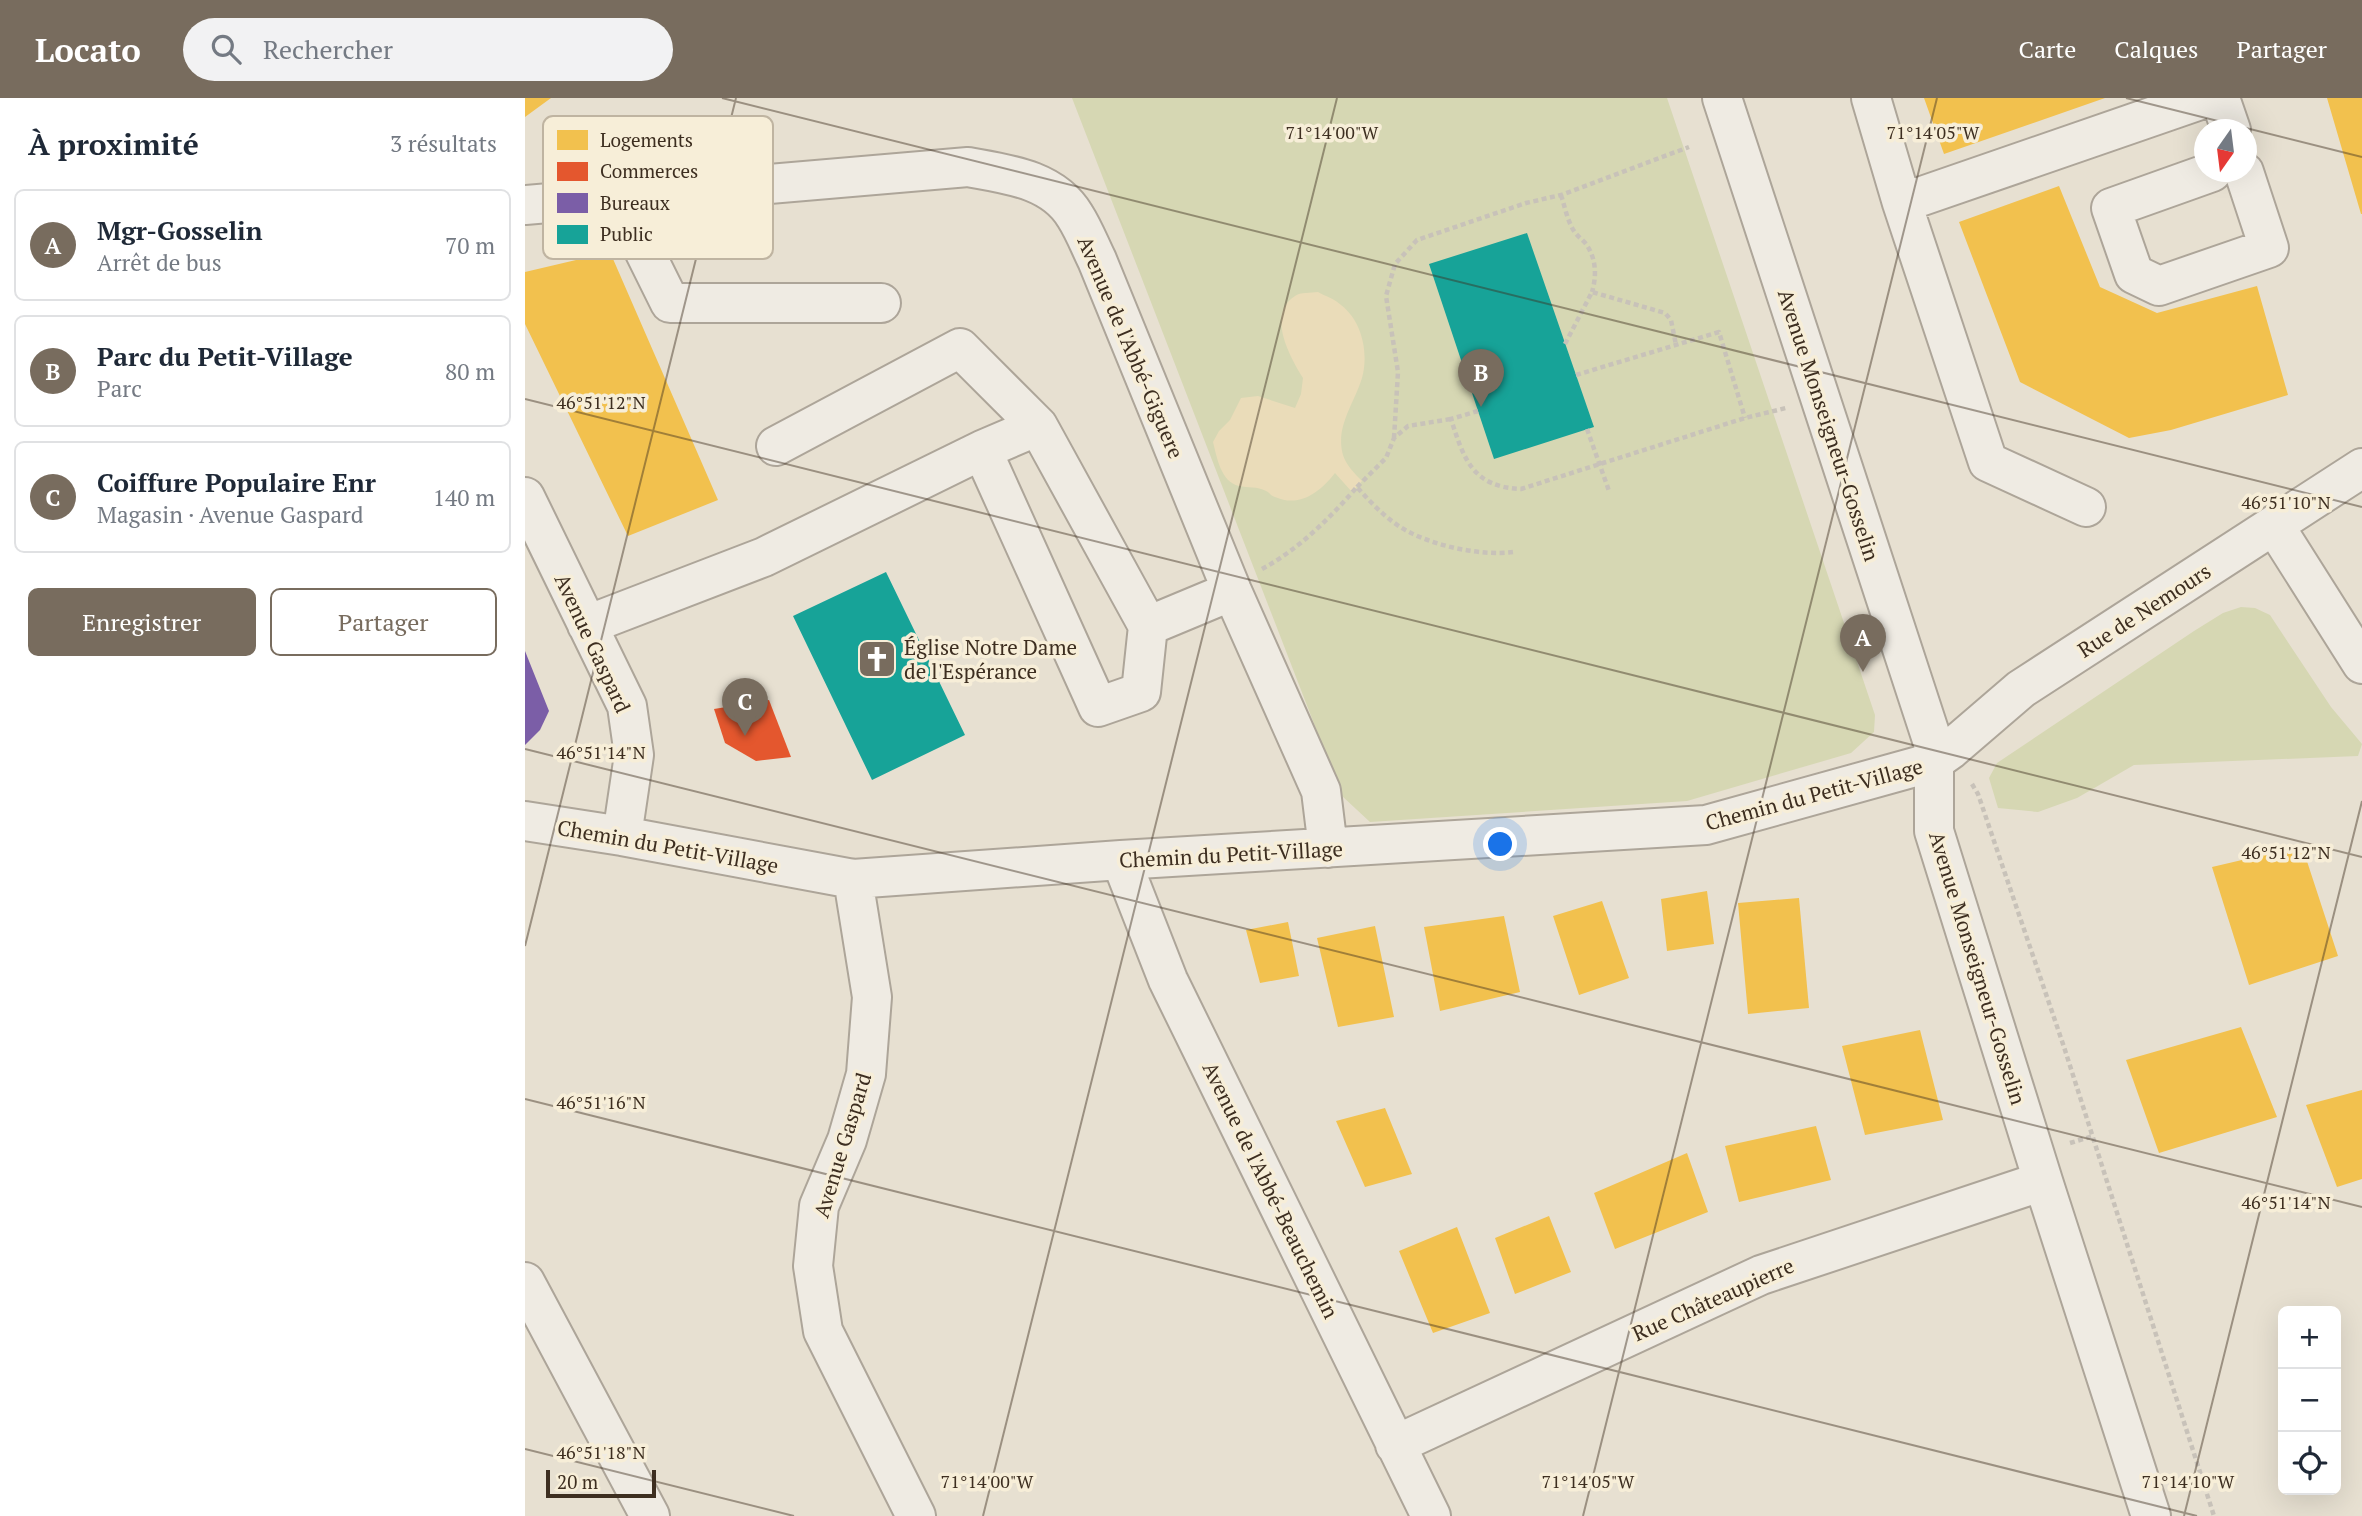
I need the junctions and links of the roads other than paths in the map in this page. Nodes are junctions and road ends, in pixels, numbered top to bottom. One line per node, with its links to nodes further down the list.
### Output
1 (1722, 98): 25 (street, Avenue Monseigneur-Gosselin)
2 (1871, 98): 10 (street)
3 (2206, 98): 10 (street)
4 (2220, 98): 5 (street)
5 (2227, 119)
6 (2194, 178): 7 (street)
7 (2247, 182)
8 (773, 183): 21 (street, Avenue de l'Abbé-Giguere)
9 (543, 203): 11 (street, Avenue de l'Abbé-Giguere)
10 (1902, 203): 19 (street)
11 (525, 205)
12 (648, 259): 13 (street)
13 (881, 303)
14 (1038, 426): 15 (street); 16 (street); 23 (street)
15 (776, 446)
16 (982, 450): 22 (street); 23 (street)
17 (2362, 468): 20 (street, Rue de Nemours)
18 (525, 497): 22 (street, Avenue Gaspard)
19 (2087, 507)
20 (2274, 525): 24 (street); 25 (street, Rue de Nemours)
21 (1232, 591): 23 (street); 28 (street, Avenue de l'Abbé-Giguere)
22 (587, 625): 27 (street, Avenue Gaspard)
23 (1148, 626)
24 (2362, 664)
25 (1942, 756): 28 (street, Chemin du Petit-Village); 31 (street, Avenue Monseigneur-Gosselin)
26 (525, 821): 27 (street, Chemin du Petit-Village)
27 (622, 836): 30 (street, Chemin du Petit-Village)
28 (1328, 848): 29 (street, Chemin du Petit-Village)
29 (1121, 860): 30 (street, Chemin du Petit-Village); 33 (street, Avenue de l'Abbé-Beauchemin)
30 (853, 879): 35 (street, Avenue Gaspard)
31 (2043, 1181): 33 (street, Rue Châteaupierre); 37 (street, Avenue Monseigneur-Gosselin)
32 (525, 1282): 34 (street)
33 (1395, 1445): 36 (street, Avenue de l'Abbé-Beauchemin)
34 (650, 1516)
35 (916, 1516)
36 (1431, 1516)
37 (2151, 1516)

